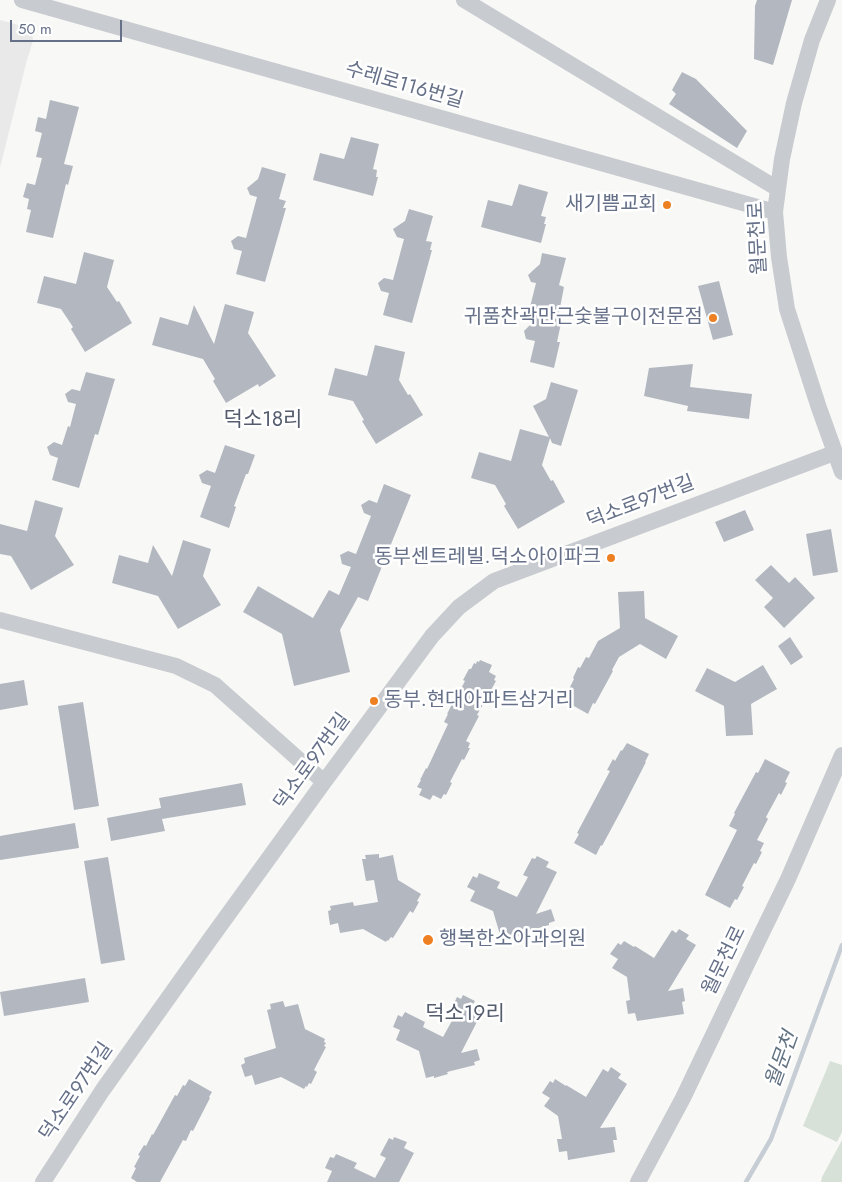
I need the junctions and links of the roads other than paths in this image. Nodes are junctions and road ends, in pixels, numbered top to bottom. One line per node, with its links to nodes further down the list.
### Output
1 (22, 0): 5 (street, 수레로116번길)
2 (464, 0): 4 (street)
3 (828, 0): 4 (street, 월문천로)
4 (778, 189): 5 (street, 월문천로)
5 (775, 212): 6 (street, 월문천로)
6 (834, 453): 7 (street, 월문천로); 10 (street, 덕소로97번길)
7 (842, 472)
8 (0, 620): 10 (street)
9 (842, 755): 12 (street, 월문천로)
10 (324, 782): 11 (street, 덕소로97번길)
11 (43, 1182)
12 (638, 1182)

